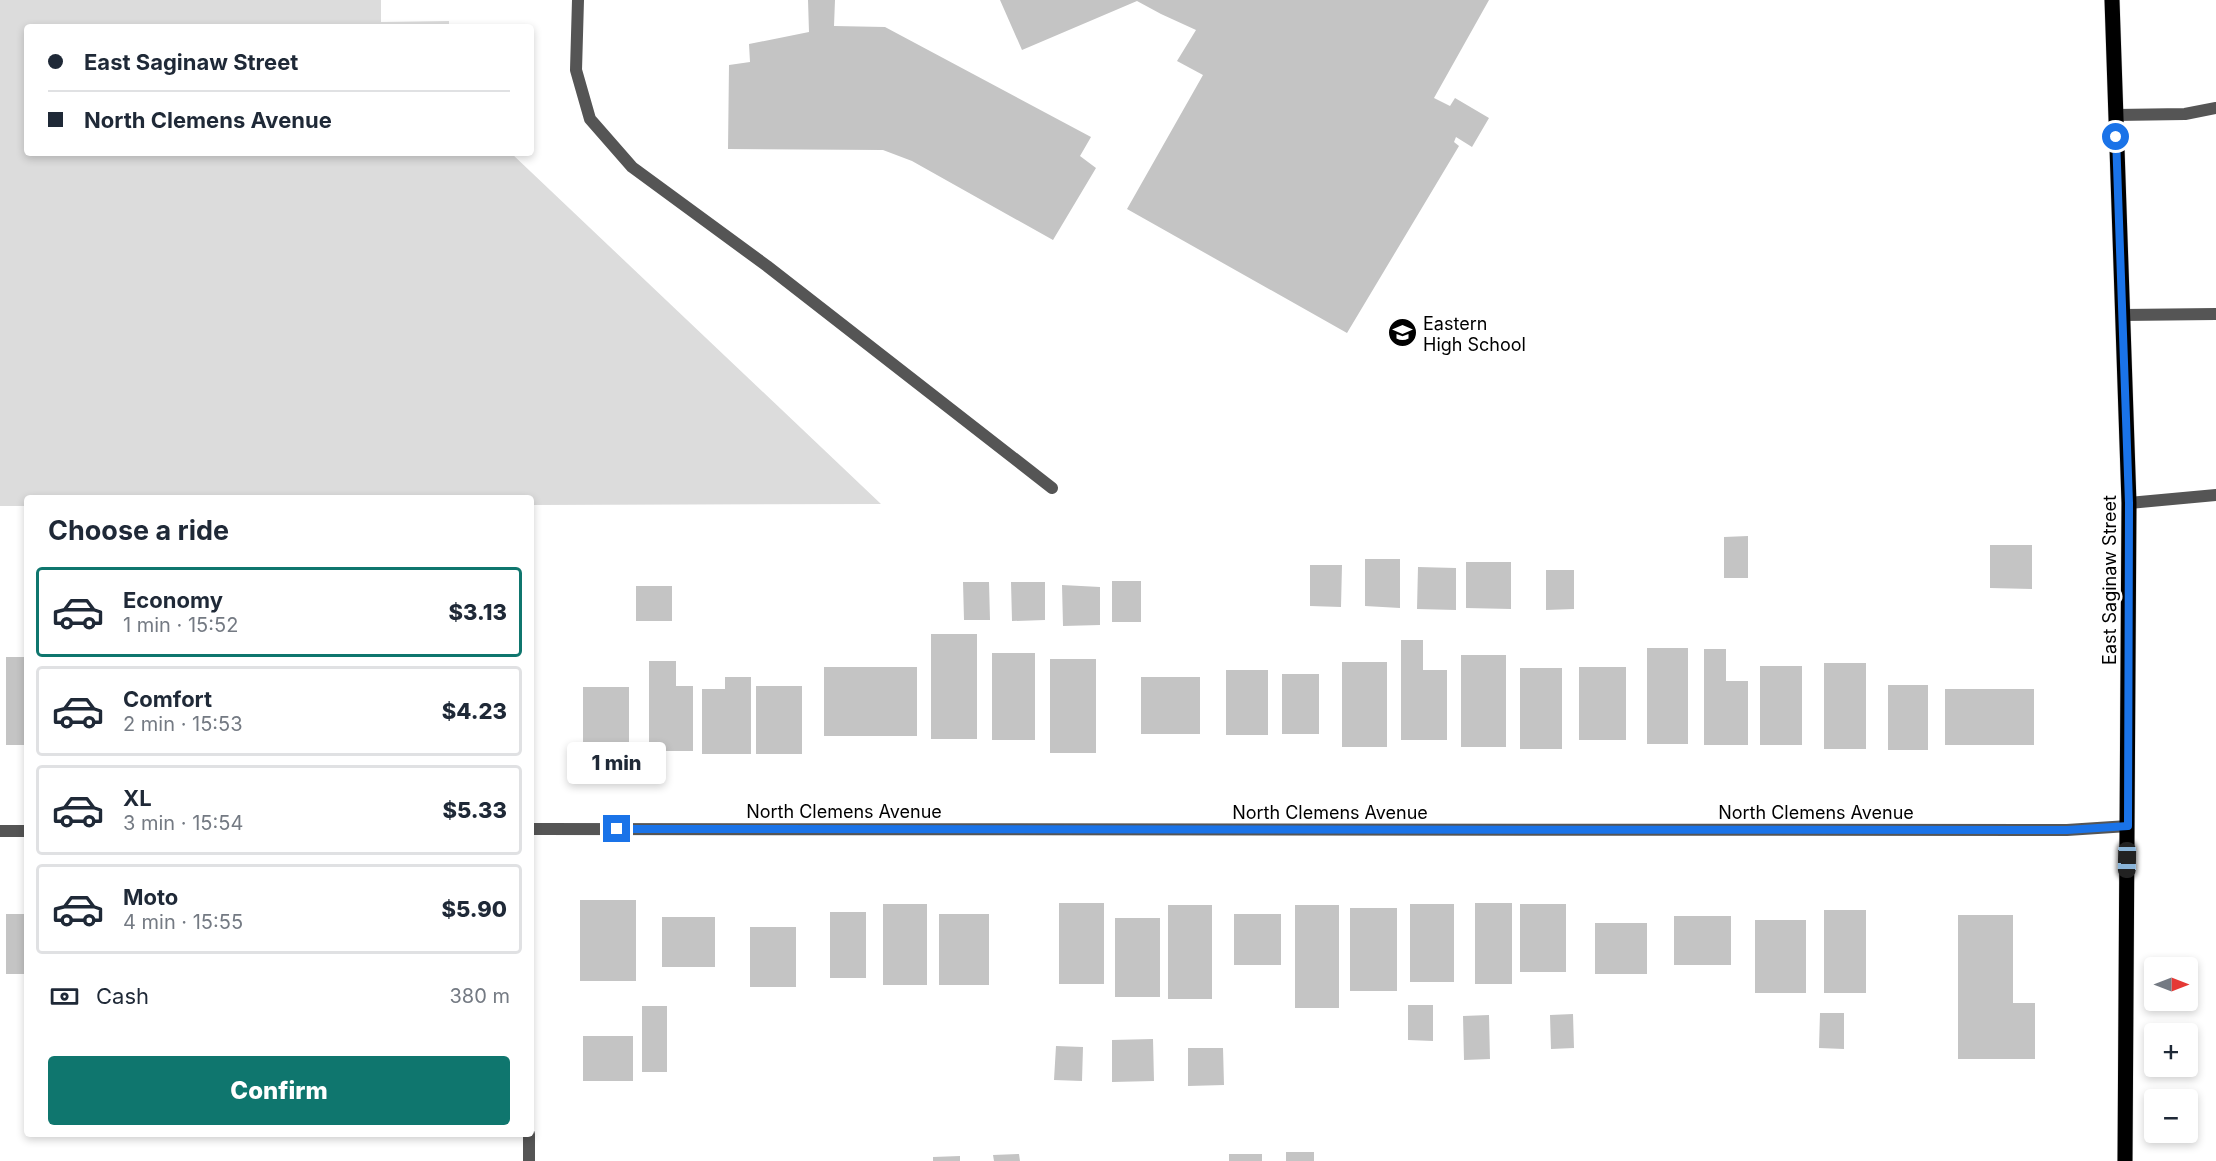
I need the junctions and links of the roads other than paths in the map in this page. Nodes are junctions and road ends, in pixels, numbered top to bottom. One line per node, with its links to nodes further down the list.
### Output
1 (578, 0): 7 (street)
2 (2112, 0): 4 (main road, East Saginaw Street)
3 (2216, 108): 4 (street)
4 (2116, 115): 6 (main road, East Saginaw Street)
5 (2216, 314): 6 (street)
6 (2122, 315): 9 (main road, East Saginaw Street)
7 (1052, 488)
8 (2216, 495): 9 (street)
9 (2129, 503): 10 (main road, East Saginaw Street)
10 (2128, 826): 11 (street, North Clemens Avenue); 16 (main road, East Saginaw Street)
11 (534, 829)
12 (0, 831): 13 (street)
13 (24, 831)
14 (528, 1137): 15 (street)
15 (529, 1161)
16 (2125, 1161)

